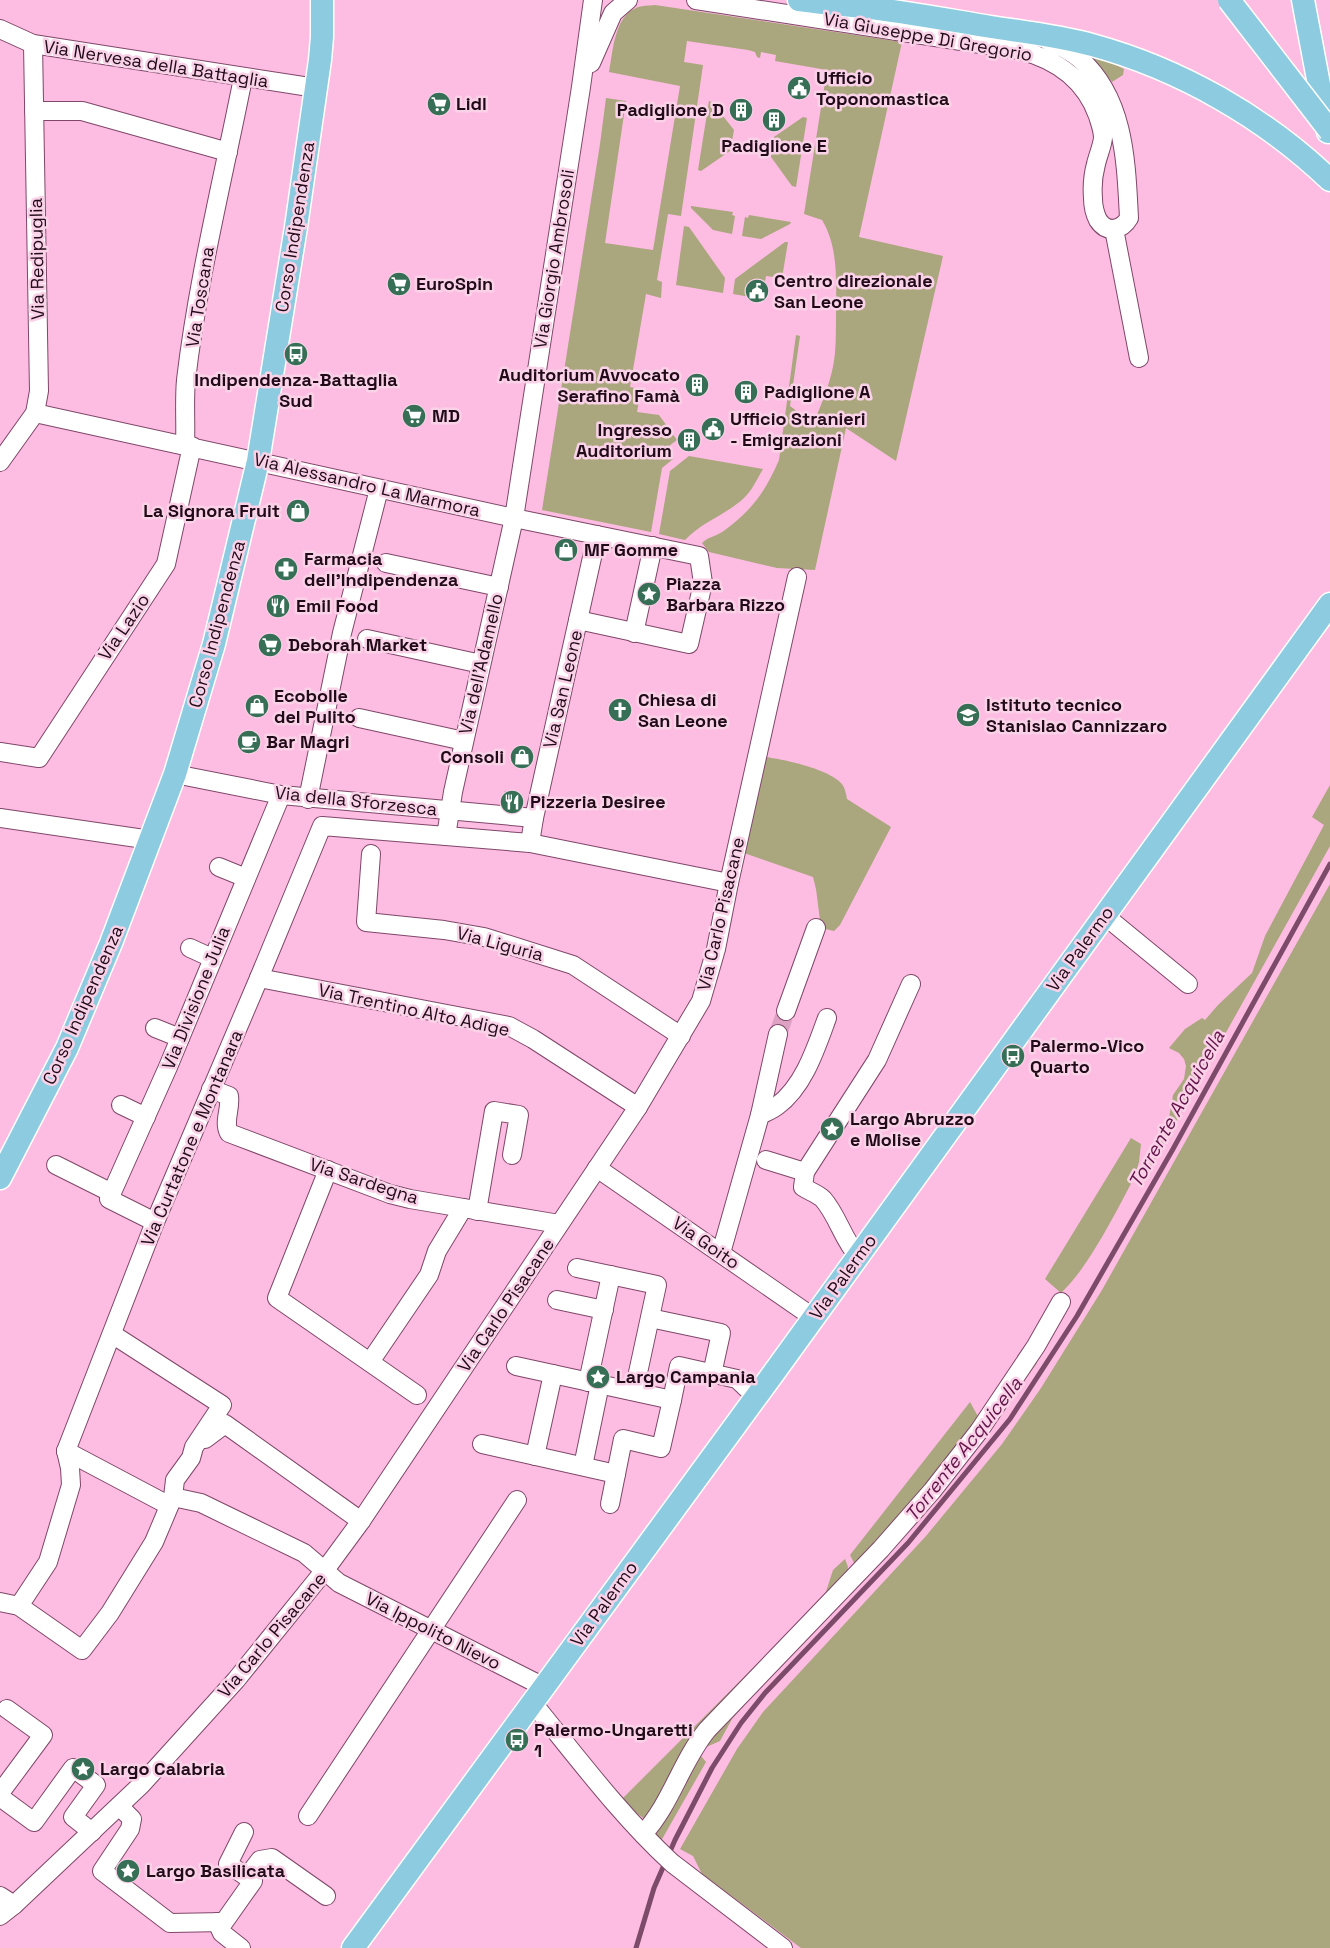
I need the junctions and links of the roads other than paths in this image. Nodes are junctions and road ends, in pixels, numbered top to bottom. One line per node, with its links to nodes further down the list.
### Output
1 (322, 0): 11 (main road)
2 (332, 0): 11 (main road)
3 (593, 0): 14 (street, Via Giorgio Ambrosoli)
4 (696, 0): 21 (street, Via Giuseppe Di Gregorio)
5 (1229, 0): 17 (main road, bridge)
6 (1302, 0): 18 (main road)
7 (813, 1): 10 (main road)
8 (624, 2): 14 (street)
9 (0, 29): 12 (street, Via Nervesa della Battaglia)
10 (1030, 33): 20 (main road); 21 (street, Via Giuseppe Di Gregorio)
11 (322, 37): 15 (main road, Corso Indipendenza)
12 (33, 44): 13 (street, Via Nervesa della Battaglia); 16 (street, Via Redipuglia)
13 (243, 78): 15 (street, Via Nervesa della Battaglia); 19 (street, Via Toscana)
14 (582, 86): 28 (street, Via Giorgio Ambrosoli)
15 (316, 88): 25 (main road, Corso Indipendenza)
16 (34, 111): 19 (street); 23 (street, Via Redipuglia)
17 (1330, 131)
18 (1330, 141)
19 (228, 152): 24 (street, Via Toscana)
20 (1330, 180)
21 (1114, 229): 22 (street)
22 (1139, 358)
23 (35, 413): 24 (street, Via Alessandro La Marmora); 26 (street, Via Redipuglia)
24 (189, 446): 25 (street, Via Alessandro La Marmora); 41 (street, Via Lazio)
25 (258, 461): 27 (street, Via Alessandro La Marmora); 42 (main road, Corso Indipendenza)
26 (0, 462)
27 (379, 489): 28 (street, Via Alessandro La Marmora); 44 (street)
28 (514, 518): 29 (street, Via Alessandro La Marmora); 33 (street, Via dell'Adamello)
29 (597, 535): 30 (street, Via Alessandro La Marmora); 35 (street, Via San Leone)
30 (652, 546): 36 (street); 36 (street, Via Alessandro La Marmora)
31 (386, 563): 33 (street)
32 (797, 578): 55 (street, Via Carlo Pisacane)
33 (499, 586): 38 (street, Via dell'Adamello)
34 (1330, 604): 56 (main road, Via Palermo)
35 (578, 620): 36 (street); 47 (street, Via San Leone)
36 (634, 632)
37 (367, 639): 38 (street)
38 (481, 664): 40 (street, Via dell'Adamello)
39 (359, 718): 40 (street)
40 (464, 741): 45 (street, Via dell'Adamello)
41 (0, 752)
42 (175, 774): 43 (street, Via della Sforzesca); 50 (main road, Corso Indipendenza)
43 (281, 795): 44 (street, Via della Sforzesca); 54 (street, Via Divisione Julia)
44 (308, 799): 45 (street, Via della Sforzesca)
45 (449, 811): 47 (street); 49 (street, Via della Sforzesca)
46 (0, 818): 50 (street)
47 (534, 818): 51 (street, Via San Leone)
48 (322, 826): 49 (street, Via della Sforzesca); 60 (street, Via Curtatone e Montanara)
49 (446, 836): 51 (street)
50 (151, 840): 80 (main road, Corso Indipendenza)
51 (530, 843): 55 (street)
52 (371, 854): 67 (street, Via Liguria)
53 (219, 867): 54 (street)
54 (246, 878): 59 (street, Via Divisione Julia)
55 (729, 883): 67 (street, Via Carlo Pisacane)
56 (1104, 914): 62 (street); 86 (main road, Via Palermo)
57 (816, 928): 63 (street)
58 (190, 948): 59 (street)
59 (212, 958): 68 (street, Via Divisione Julia)
60 (259, 978): 69 (street, Via Curtatone e Montanara); 71 (street, Via Trentino Alto Adige)
61 (911, 984): 79 (street)
62 (1188, 984)
63 (786, 1011)
64 (827, 1018): 72 (street)
65 (156, 1028): 68 (street)
66 (778, 1034): 72 (street)
67 (681, 1036): 71 (street, Via Carlo Pisacane)
68 (180, 1038): 73 (street, Via Divisione Julia)
69 (212, 1089): 78 (street, Via Sardegna); 83 (street, Via Curtatone e Montanara)
70 (120, 1105): 73 (street)
71 (638, 1107): 77 (street, Via Carlo Pisacane)
72 (760, 1115): 85 (street)
73 (146, 1117): 81 (street, Via Divisione Julia)
74 (512, 1155): 82 (street)
75 (766, 1160): 79 (street)
76 (56, 1165): 81 (street)
77 (597, 1168): 84 (street, Via Carlo Pisacane); 85 (street, Via Goito)
78 (328, 1170): 82 (street, Via Sardegna); 95 (street)
79 (805, 1172): 86 (street)
80 (0, 1178)
81 (111, 1196): 83 (street)
82 (470, 1210): 84 (street, Via Sardegna); 95 (street)
83 (155, 1222): 94 (street, Via Curtatone e Montanara)
84 (559, 1224): 113 (street, Via Carlo Pisacane)
85 (721, 1253): 93 (street, Via Goito)
86 (858, 1256): 93 (main road, Via Palermo)
87 (577, 1268): 88 (street)
88 (611, 1275): 91 (street); 92 (street)
89 (557, 1300): 91 (street)
90 (1061, 1302): 126 (street)
91 (604, 1310): 99 (street)
92 (650, 1318): 98 (street); 100 (street)
93 (814, 1318): 102 (main road, Via Palermo)
94 (112, 1334): 105 (street); 106 (street, Via Curtatone e Montanara)
95 (370, 1362): 101 (street)
96 (516, 1366): 97 (street)
97 (553, 1374): 99 (street); 107 (street)
98 (712, 1374): 102 (street); 103 (street)
99 (594, 1383): 100 (street); 108 (street)
100 (634, 1391): 103 (street)
101 (418, 1395)
102 (756, 1397): 118 (main road, Via Palermo)
103 (672, 1400): 109 (street)
104 (482, 1444): 107 (street)
105 (194, 1447): 111 (street); 113 (street)
106 (66, 1451): 111 (street, Via Ippolito Nievo); 116 (street)
107 (535, 1456): 108 (street)
108 (583, 1466): 109 (street)
109 (616, 1474): 112 (street)
110 (517, 1500): 117 (street)
111 (170, 1501): 114 (street, Via Ippolito Nievo); 116 (street)
112 (610, 1504)
113 (361, 1522): 114 (street, Via Carlo Pisacane)
114 (326, 1570): 117 (street, Via Ippolito Nievo); 122 (street, Via Carlo Pisacane)
115 (0, 1602): 116 (street)
116 (19, 1606)
117 (431, 1629): 118 (street, Via Ippolito Nievo); 123 (street)
118 (538, 1694): 126 (street); 133 (main road, Via Palermo)
119 (7, 1709): 120 (street)
120 (0, 1793)
121 (0, 1797): 124 (street)
122 (119, 1806): 124 (street, Via Carlo Pisacane); 131 (street)
123 (308, 1816)
124 (92, 1832): 129 (street, Via Carlo Pisacane)
125 (244, 1832): 127 (street)
126 (643, 1834): 134 (street)
127 (247, 1877): 128 (street); 131 (street)
128 (326, 1896)
129 (7, 1900): 130 (street, Via Carlo Pisacane)
130 (0, 1916)
131 (217, 1922): 132 (street)
132 (241, 1948)
133 (353, 1948)
134 (783, 1948)

